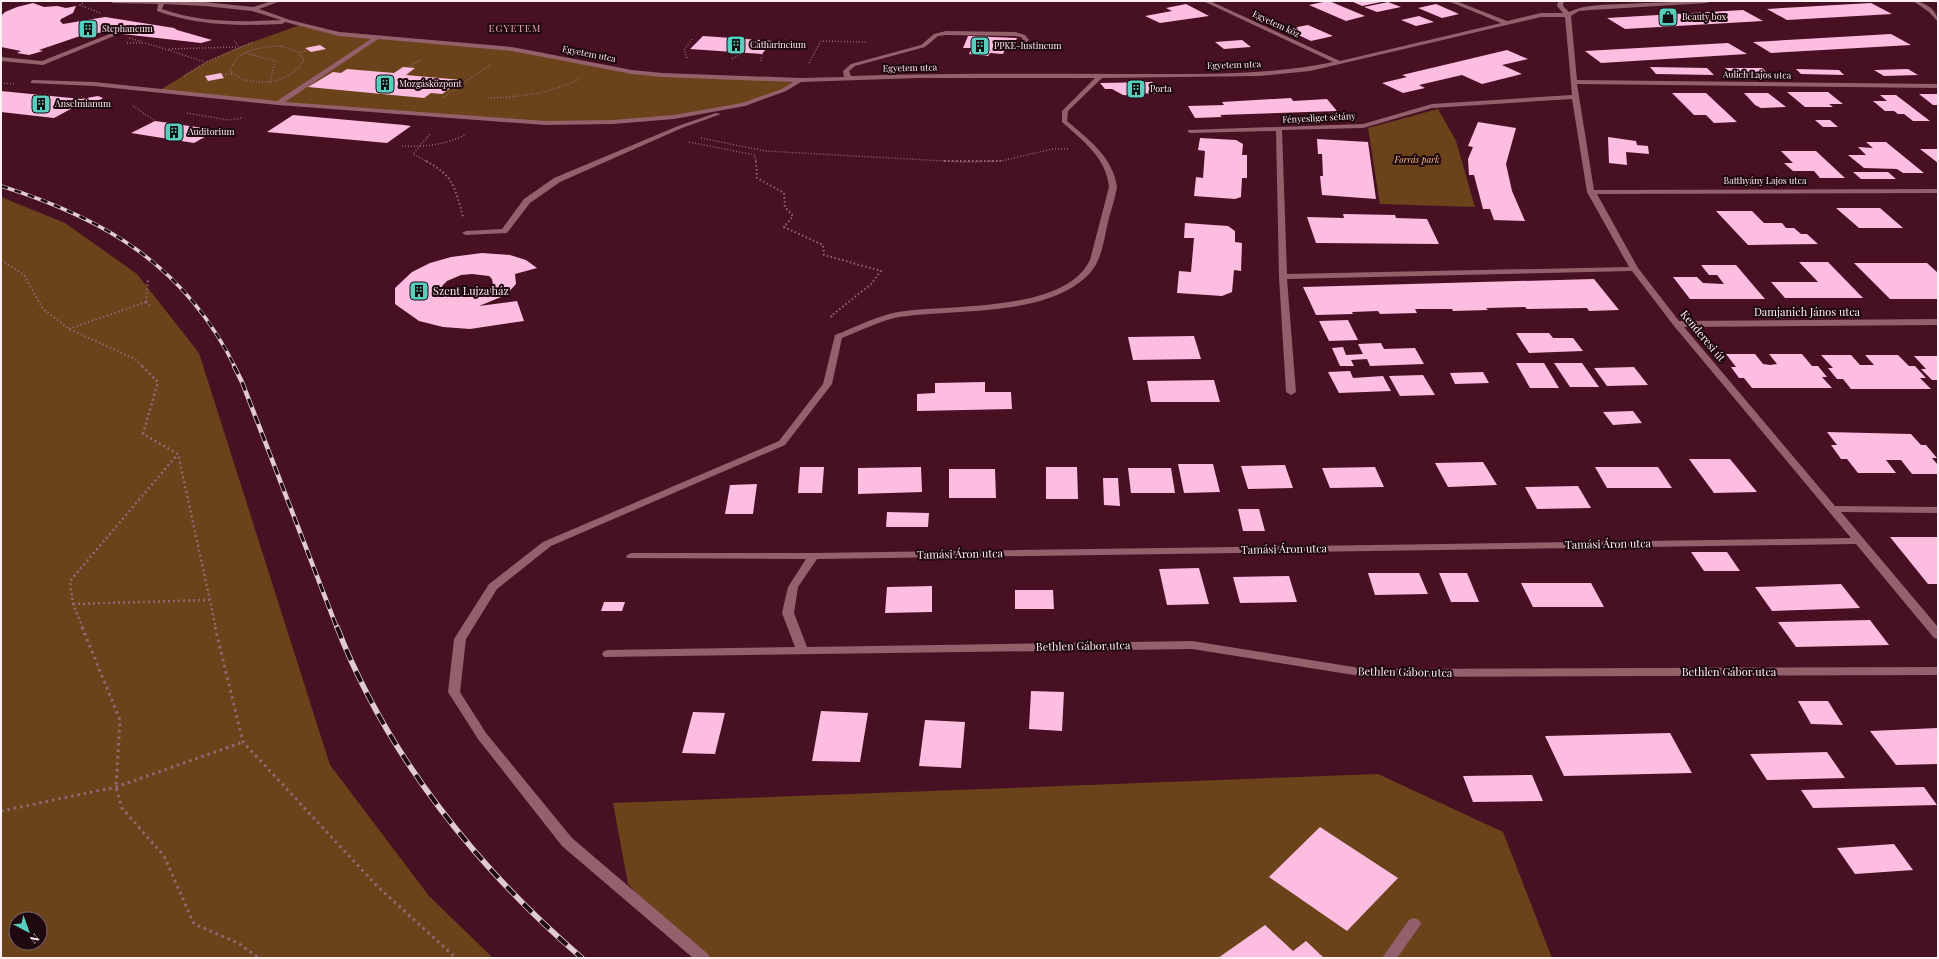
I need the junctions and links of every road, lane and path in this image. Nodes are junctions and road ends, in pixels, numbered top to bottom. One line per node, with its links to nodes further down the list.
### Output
1 (113, 1): 9 (street, Egyetem utca)
2 (278, 1): 11 (street)
3 (1206, 1): 29 (street, Egyetem köz)
4 (1451, 1): 15 (street)
5 (1561, 1): 12 (street, Kenderesi út)
6 (1583, 1): 10 (street)
7 (1707, 1): 10 (street, Egyetem utca)
8 (1916, 1): 13 (street)
9 (162, 2): 11 (street, Egyetem utca); 14 (street)
10 (1591, 8): 12 (street, Egyetem utca)
11 (253, 9): 14 (street, Egyetem utca)
12 (1568, 15): 15 (street, Egyetem utca); 38 (street, Kenderesi út)
13 (1938, 20)
14 (288, 21): 17 (street, Egyetem utca)
15 (1506, 23): 29 (street, Egyetem utca)
16 (109, 37): 22 (path); 27 (street)
17 (377, 38): 23 (street, Egyetem utca); 44 (street)
18 (257, 40): 21 (path)
19 (821, 41): 35 (path)
20 (1021, 46): 34 (street)
21 (239, 47): 22 (path); 28 (path)
22 (167, 49): 28 (path)
23 (512, 49): 35 (street, Egyetem utca); 46 (path)
24 (308, 50): 25 (path)
25 (301, 52): 26 (path); 37 (path)
26 (246, 53): 30 (path); 37 (path)
27 (1, 59)
28 (206, 62): 40 (path)
29 (1339, 63): 32 (street, Egyetem utca)
30 (233, 73): 31 (path); 37 (path)
31 (222, 76)
32 (1100, 76): 34 (street, Egyetem utca); 55 (street)
33 (581, 78): 42 (path)
34 (848, 78): 35 (street, Egyetem utca)
35 (800, 80): 45 (street)
36 (33, 82): 40 (street)
37 (270, 82): 43 (path)
38 (1575, 82): 39 (street, Aulich Lajos utca); 41 (street, Kenderesi út)
39 (1938, 86)
40 (160, 90): 43 (street)
41 (1576, 97): 49 (street, Fényesliget sétány); 57 (street, Kenderesi út)
42 (488, 98)
43 (248, 100): 44 (street)
44 (278, 103): 46 (street)
45 (743, 104): 48 (street); 51 (street)
46 (420, 113): 47 (street)
47 (445, 116): 48 (street); 54 (path)
48 (486, 118): 54 (path)
49 (1279, 129): 50 (street); 61 (street, Fényesliget sétány)
50 (1190, 131)
51 (669, 132): 52 (street); 55 (path)
52 (659, 137): 58 (street); 68 (path)
53 (402, 146): 54 (path)
54 (419, 147): 58 (path)
55 (1104, 159): 68 (street)
56 (1938, 191): 57 (street, Batthyány Lajos utca)
57 (1591, 192): 60 (street, Kenderesi út)
58 (466, 234)
59 (1, 260): 67 (path)
60 (1634, 269): 61 (street); 66 (street, Kenderesi út)
61 (1284, 277): 69 (street, Fényesliget sétány)
62 (148, 278): 63 (path)
63 (146, 302): 64 (path); 67 (path)
64 (150, 306)
65 (1938, 322): 66 (street, Damjanich János utca)
66 (1677, 324): 71 (street, Kenderesi út)
67 (69, 329): 70 (path)
68 (852, 332): 88 (street)
69 (1291, 392)
70 (178, 454): 76 (path); 77 (path)
71 (1834, 509): 72 (street); 73 (street, Kenderesi út)
72 (1938, 510)
73 (1859, 541): 75 (street, Tamási Áron utca); 78 (street, Kenderesi út)
74 (631, 556): 75 (street, Tamási Áron utca)
75 (814, 556): 79 (street)
76 (209, 600): 77 (path); 82 (path)
77 (73, 604): 83 (path)
78 (1938, 635)
79 (802, 650): 80 (street, Bethlen Gábor utca); 81 (street, Bethlen Gábor utca)
80 (608, 654)
81 (1938, 671)
82 (243, 742): 83 (path); 87 (path)
83 (116, 787): 84 (path); 86 (path)
84 (1, 811)
85 (1414, 924): 89 (street)
86 (259, 958)
87 (456, 958)
88 (702, 958)
89 (1389, 958)

